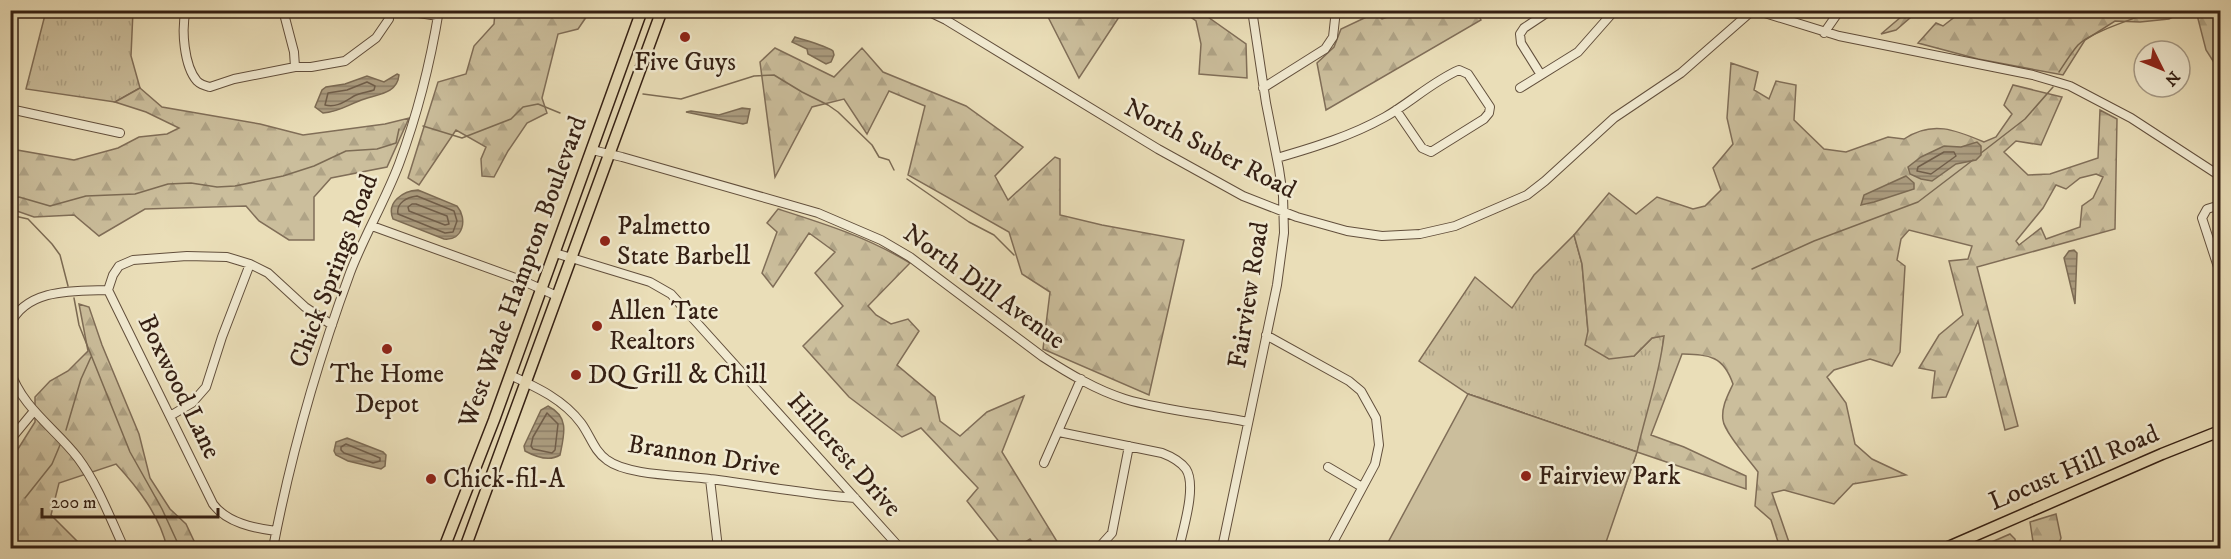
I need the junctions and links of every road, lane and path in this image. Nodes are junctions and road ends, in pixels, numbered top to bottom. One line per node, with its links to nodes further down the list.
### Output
1 (186, 10): 15 (street)
2 (283, 10): 15 (street)
3 (642, 10): 22 (main road, West Wade Hampton Boulevard)
4 (662, 10): 23 (main road, West Wade Hampton Boulevard)
5 (926, 10): 27 (street, North Suber Road)
6 (1252, 10): 17 (street, Fairview Road)
7 (1336, 10): 17 (street)
8 (1551, 10): 16 (street)
9 (1754, 10): 14 (street); 27 (street, North Suber Road)
10 (1840, 10): 14 (street)
11 (394, 11): 13 (street); 15 (street)
12 (1610, 12): 16 (street)
13 (438, 13): 28 (street, Chick Springs Road)
14 (1824, 33): 25 (street)
15 (295, 67)
16 (1541, 75): 18 (street)
17 (1263, 88): 24 (street, Fairview Road)
18 (1520, 88)
19 (10, 109): 21 (street)
20 (1396, 110): 20 (street); 24 (street)
21 (120, 133)
22 (592, 150): 23 (street, North Dill Avenue); 29 (main road, West Wade Hampton Boulevard)
23 (608, 155): 30 (main road, West Wade Hampton Boulevard); 41 (street, North Dill Avenue)
24 (1277, 158): 27 (street, Fairview Road)
25 (2220, 176)
26 (2220, 205): 32 (street)
27 (1283, 213): 38 (street, Fairview Road)
28 (372, 226): 33 (street); 37 (street, Chick Springs Road)
29 (555, 254): 30 (street, Hillcrest Drive); 33 (main road, West Wade Hampton Boulevard)
30 (571, 258): 35 (main road, West Wade Hampton Boulevard); 54 (street, Hillcrest Drive)
31 (250, 264): 34 (street); 37 (street); 44 (street)
32 (2220, 273)
33 (542, 289): 35 (street); 40 (main road, West Wade Hampton Boulevard)
34 (108, 290): 36 (street); 44 (street, Boxwood Lane)
35 (557, 296): 42 (main road, West Wade Hampton Boulevard)
36 (10, 325)
37 (332, 325): 55 (street, Chick Springs Road)
38 (1266, 335): 45 (street, Fairview Road); 53 (street)
39 (10, 370): 43 (street)
40 (510, 375): 42 (street, Brannon Drive); 59 (main road, West Wade Hampton Boulevard)
41 (1081, 379): 45 (street, North Dill Avenue); 47 (street)
42 (526, 382): 52 (street, Brannon Drive); 60 (main road, West Wade Hampton Boulevard)
43 (34, 411): 48 (street); 57 (street)
44 (170, 416): 55 (street, Boxwood Lane)
45 (1248, 422): 64 (street, Fairview Road)
46 (2220, 431): 66 (main road, Locust Hill Road)
47 (1059, 432): 49 (street); 50 (street)
48 (10, 440)
49 (1129, 446): 56 (street); 63 (street)
50 (1044, 462)
51 (1328, 467): 53 (street)
52 (711, 479): 54 (street, Brannon Drive); 61 (street)
53 (1362, 487): 65 (street)
54 (855, 498): 62 (street, Hillcrest Drive)
55 (276, 531): 58 (street, Chick Springs Road)
56 (1102, 544)
57 (124, 549)
58 (273, 549)
59 (444, 549)
60 (465, 549)
61 (718, 549)
62 (900, 549)
63 (1179, 549)
64 (1222, 549)
65 (1330, 549)
66 (1946, 549)

